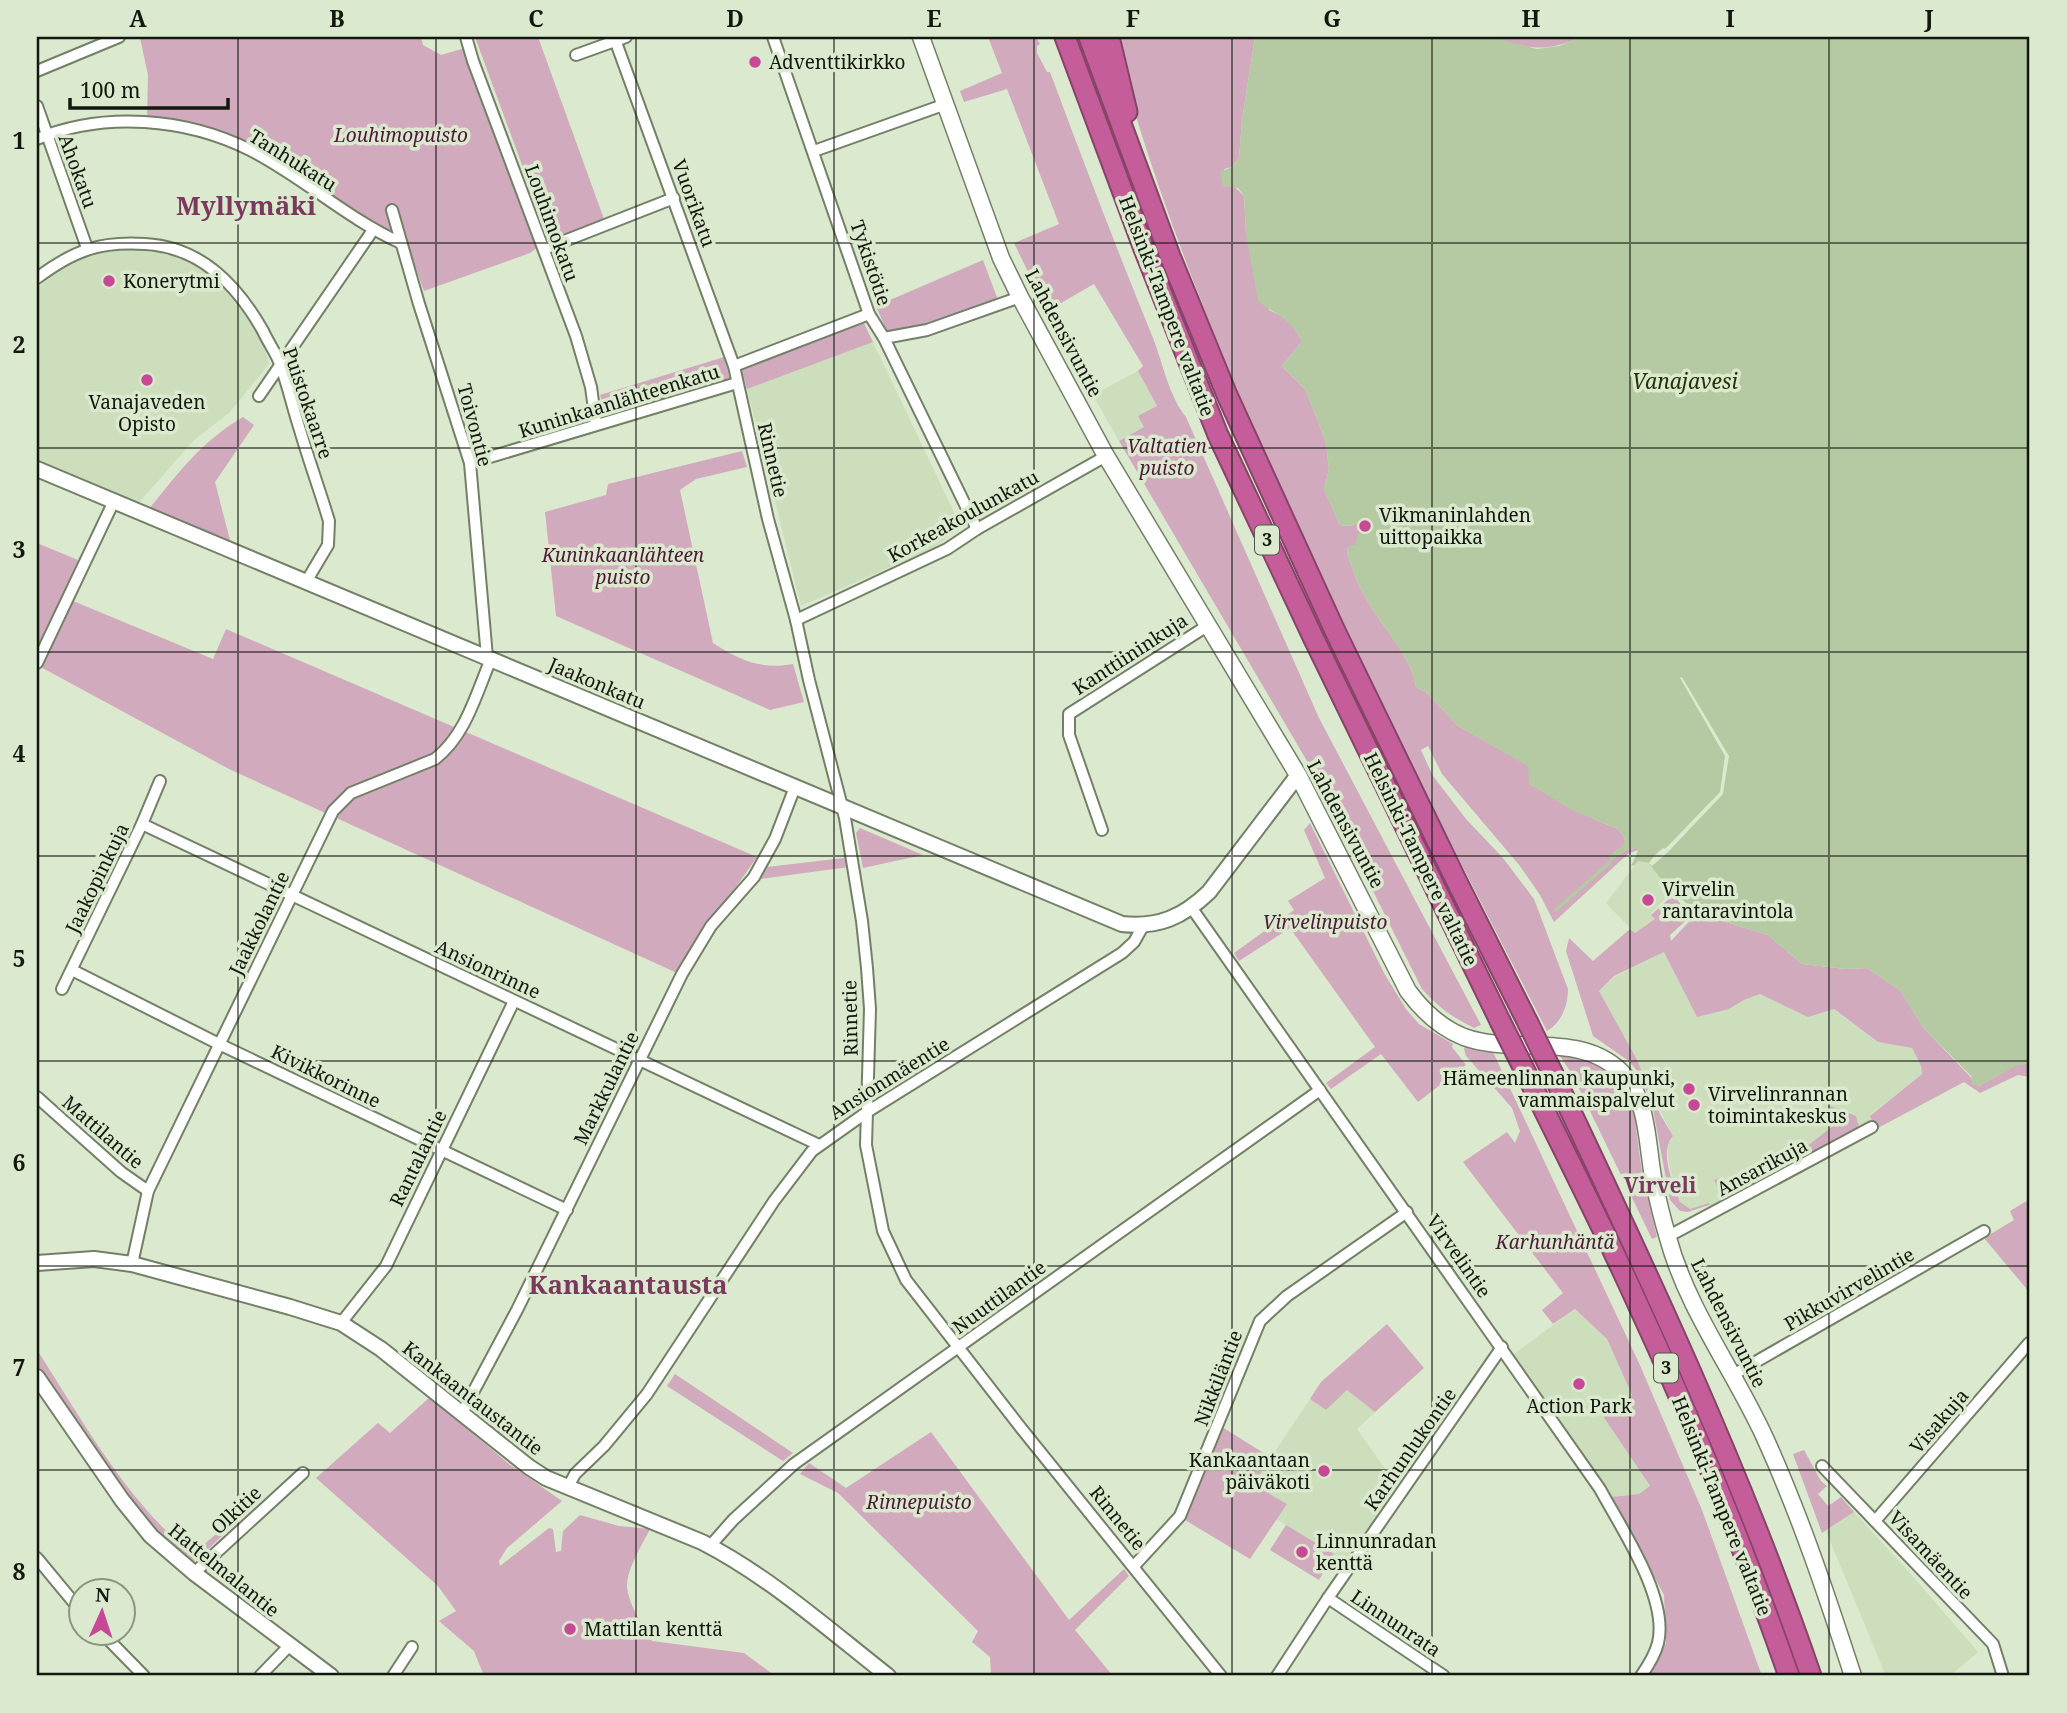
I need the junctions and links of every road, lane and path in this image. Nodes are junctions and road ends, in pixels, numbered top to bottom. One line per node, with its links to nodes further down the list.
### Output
1 (120, 37): 10 (street)
2 (466, 37): 21 (street, Louhimokatu)
3 (773, 37): 14 (street, Tykistötie)
4 (921, 37): 11 (main road, Lahdensivuntie)
5 (1088, 37): 15 (highway, Helsinki-Tampere valtatie / 3)
6 (1109, 37): 15 (highway)
7 (619, 38): 9 (street); 16 (street, Vuorikatu)
8 (1065, 39): 97 (highway, Helsinki-Tampere valtatie / 3, bridge)
9 (576, 55)
10 (37, 71)
11 (946, 104): 14 (street); 23 (main road, Lahdensivuntie)
12 (37, 106): 13 (street, Ahokatu)
13 (42, 137): 18 (street, Tanhukatu); 20 (street, Ahokatu)
14 (814, 151): 24 (street, Tykistötie)
15 (1135, 158): 98 (highway, Helsinki-Tampere valtatie / 3, bridge)
16 (674, 198): 21 (street); 27 (street, Vuorikatu)
17 (392, 210): 19 (street, Toivontie)
18 (373, 230): 19 (street, Tanhukatu); 26 (street)
19 (401, 243): 32 (street, Toivontie)
20 (87, 248): 22 (street, Puistokaarre); 26 (street, Puistokaarre)
21 (544, 249): 30 (street, Louhimokatu)
22 (37, 278)
23 (1020, 297): 25 (street); 31 (main road, Lahdensivuntie)
24 (869, 314): 25 (street, Tykistötie); 27 (street, Kuninkaanlähteenkatu)
25 (884, 338): 35 (street, Tykistötie)
26 (280, 364): 29 (street); 36 (street, Puistokaarre)
27 (734, 366): 28 (street, Vuorikatu)
28 (737, 383): 30 (street, Kuninkaanlähteenkatu); 37 (street, Rinnetie)
29 (258, 396)
30 (596, 424): 32 (street, Kuninkaanlähteenkatu)
31 (1106, 456): 35 (street, Korkeakoulunkatu); 38 (main road, Lahdensivuntie)
32 (470, 463): 39 (street, Toivontie)
33 (37, 469): 34 (street, Jaakonkatu)
34 (114, 502): 36 (street, Jaakonkatu); 40 (street)
35 (977, 529): 37 (street, Korkeakoulunkatu)
36 (306, 582): 39 (street, Jaakonkatu)
37 (796, 620): 44 (street, Rinnetie)
38 (1207, 626): 41 (main road, Lahdensivuntie); 46 (street, Kanttiininkuja)
39 (489, 658): 43 (street, Jaakonkatu); 47 (street, Jaakkolantie)
40 (37, 663)
41 (1298, 775): 48 (street); 65 (main road, Lahdensivuntie)
42 (160, 782): 45 (street, Jaakopinkuja)
43 (795, 787): 44 (street, Jaakonkatu); 54 (street, Markkulantie)
44 (840, 806): 49 (street, Jaakonkatu); 57 (street, Rinnetie)
45 (142, 824): 47 (street, Ansionrinne); 50 (street, Jaakopinkuja)
46 (1102, 830)
47 (292, 895): 52 (street, Ansionrinne); 53 (street, Jaakkolantie)
48 (1191, 907): 49 (street); 55 (street, Virvelintie)
49 (1143, 926): 57 (street, Ansionmäentie)
50 (72, 970): 51 (street, Jaakopinkuja); 53 (street, Kivikkorinne)
51 (62, 989)
52 (514, 1001): 54 (street, Ansionrinne); 60 (street, Rantalantie)
53 (219, 1044): 60 (street, Kivikkorinne); 61 (street, Jaakkolantie)
54 (639, 1060): 59 (street, Ansionrinne); 62 (street, Markkulantie)
55 (1320, 1090): 63 (street, Virvelintie); 70 (street, Nuuttilantie)
56 (37, 1097): 61 (street, Mattilantie)
57 (867, 1112): 59 (street, Ansionmäentie); 70 (street, Rinnetie)
58 (1872, 1127): 65 (street, Ansarikuja)
59 (819, 1145): 77 (street, Ansionmäentie)
60 (440, 1150): 62 (street, Kivikkorinne); 68 (street, Rantalantie)
61 (148, 1191): 67 (street, Jaakkolantie)
62 (567, 1210): 74 (street, Markkulantie)
63 (1407, 1212): 71 (street, Virvelintie); 81 (street, Nikkiläntie)
64 (1984, 1231): 72 (street, Pikkuvirvelintie)
65 (1667, 1237): 72 (main road, Lahdensivuntie)
66 (37, 1263): 67 (street, Kankaantaustantie)
67 (132, 1264): 68 (street, Kankaantaustantie)
68 (341, 1324): 74 (street, Kankaantaustantie)
69 (2029, 1343): 78 (street, Visakuja)
70 (958, 1348): 79 (street, Nuuttilantie); 81 (street, Rinnetie)
71 (1502, 1348): 84 (street, Karhunlukontie); 96 (street, Virvelintie)
72 (1731, 1376): 99 (main road, Lahdensivuntie)
73 (37, 1377): 82 (street, Hattelmalantie)
74 (462, 1413): 77 (street, Kankaantaustantie)
75 (1822, 1466): 78 (street, Visamäentie)
76 (303, 1473): 82 (street, Olkitie)
77 (568, 1486): 79 (street, Kankaantaustantie)
78 (1875, 1521): 100 (street, Visamäentie)
79 (710, 1546): 92 (street, Kankaantaustantie)
80 (37, 1558): 83 (street)
81 (1134, 1566): 93 (street, Rinnetie)
82 (194, 1573): 86 (street, Hattelmalantie)
83 (66, 1593)
84 (1328, 1598): 94 (street, Karhunlukontie); 95 (street, Linnunrata)
85 (113, 1646): 88 (street)
86 (289, 1646): 89 (street); 90 (street, Hattelmalantie)
87 (412, 1647): 91 (street)
88 (144, 1676)
89 (260, 1676)
90 (331, 1676)
91 (393, 1676)
92 (888, 1676)
93 (1222, 1676)
94 (1277, 1676)
95 (1444, 1676)
96 (1641, 1676)
97 (1788, 1676)
98 (1811, 1676)
99 (1853, 1676)
100 (2003, 1676)

